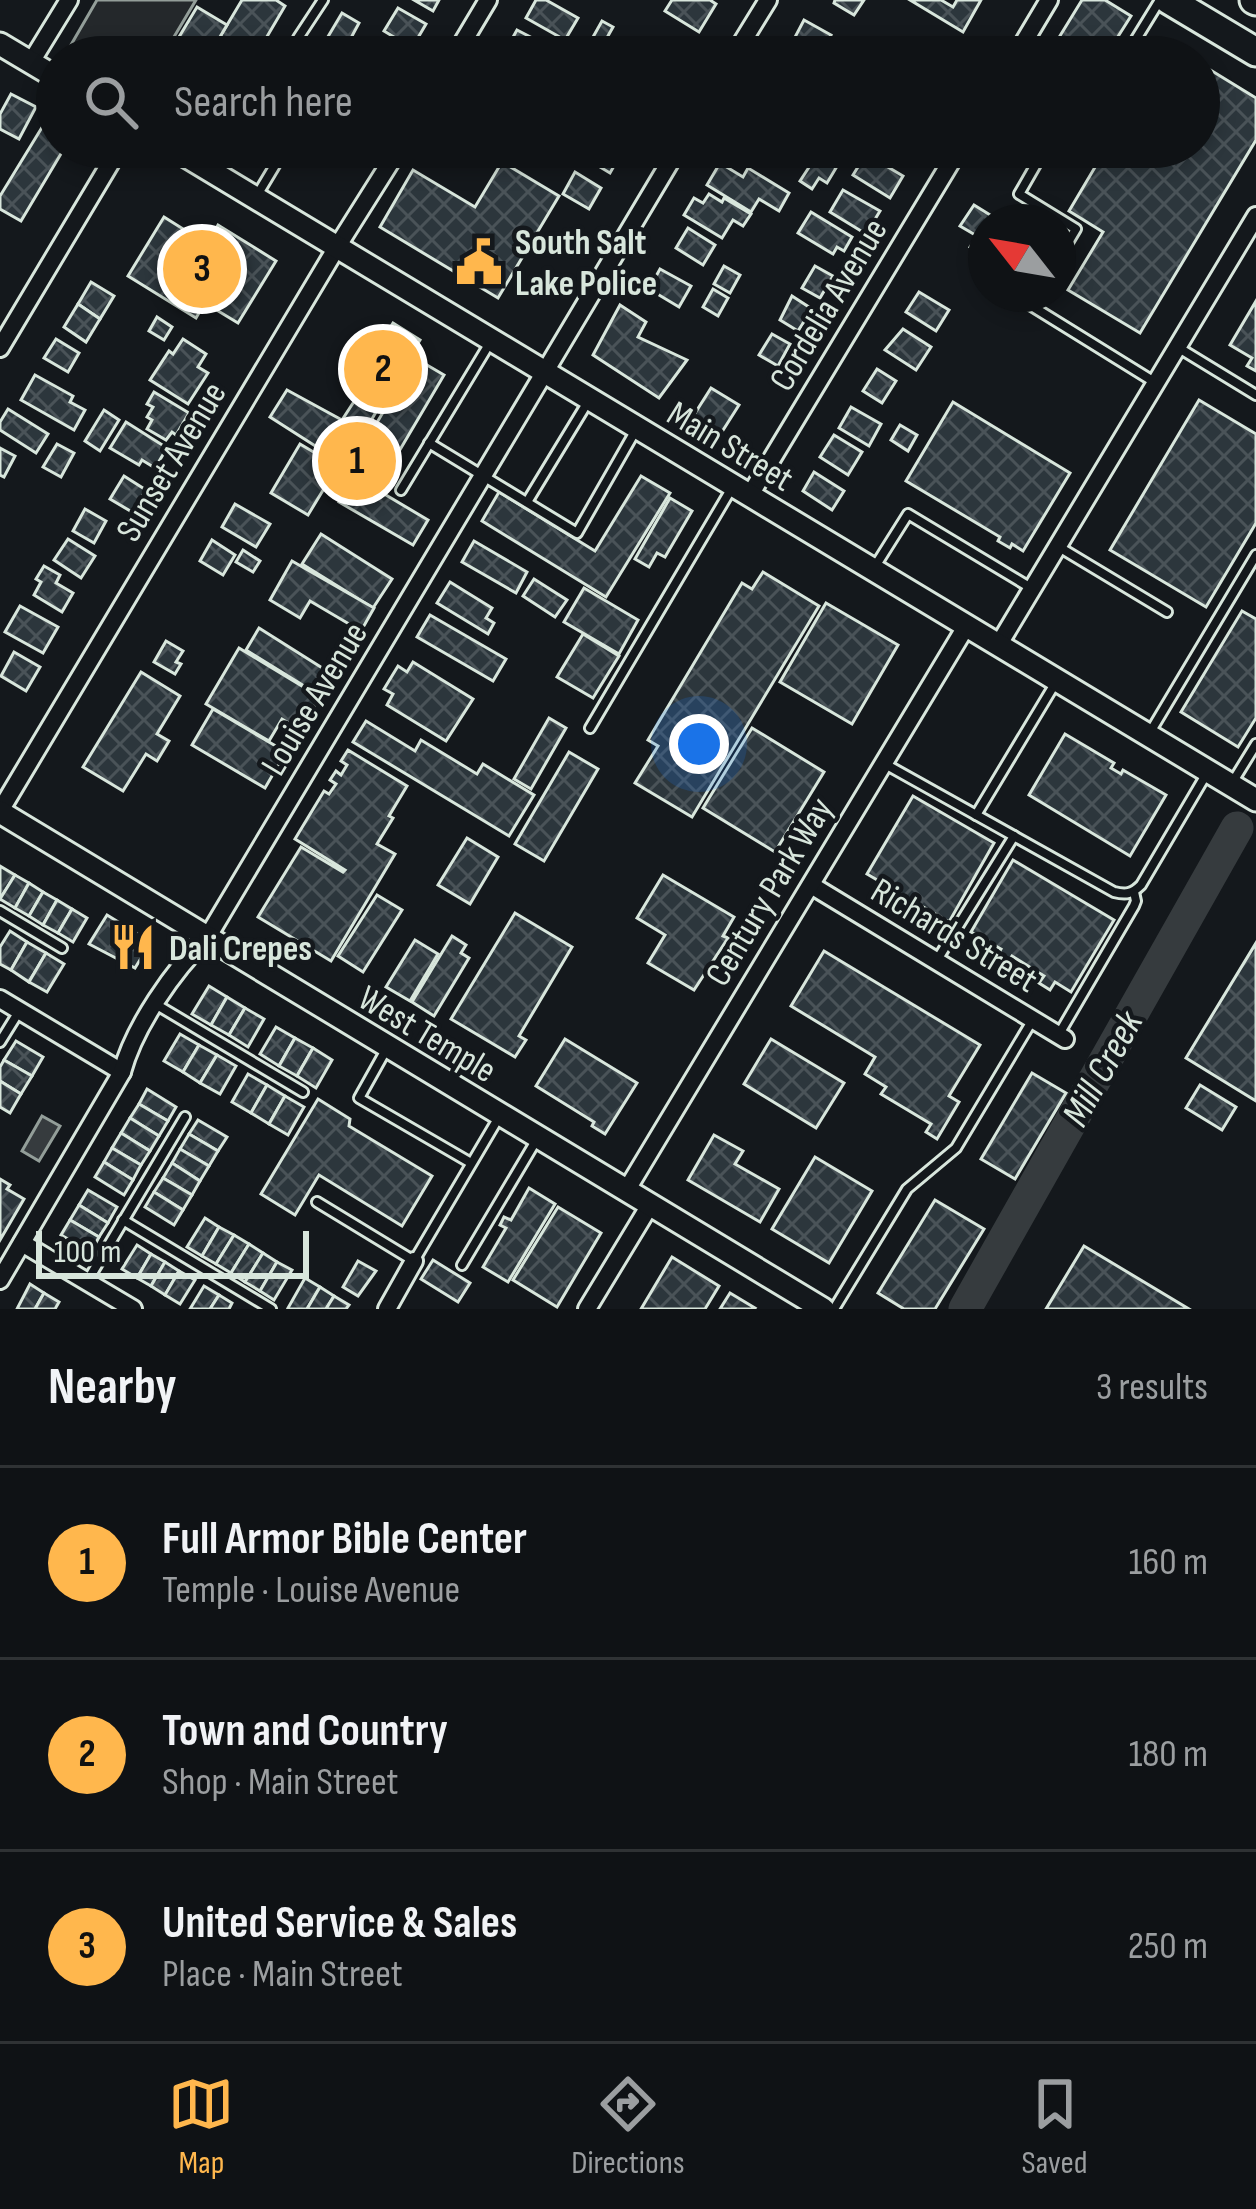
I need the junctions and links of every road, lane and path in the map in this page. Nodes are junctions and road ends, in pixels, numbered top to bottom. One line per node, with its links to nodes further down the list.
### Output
1 (69, 0): 7 (street)
2 (322, 0): 8 (lane)
3 (488, 0): 9 (street)
4 (768, 0): 10 (street)
5 (1049, 0): 11 (street)
6 (1164, 0): 12 (lane); 14 (main road)
7 (47, 36)
8 (299, 36)
9 (467, 36)
10 (747, 36)
11 (1028, 36)
12 (1139, 36)
13 (3, 52): 16 (street)
14 (1256, 52)
15 (36, 54): 16 (street)
16 (31, 62): 17 (street)
17 (36, 65)
18 (108, 168): 32 (street)
19 (206, 168): 25 (street, Main Street)
20 (273, 168): 25 (lane)
21 (387, 168): 28 (street, Sunset Avenue)
22 (666, 168): 33 (street, Louise Avenue)
23 (947, 168): 41 (street, Cordelia Avenue)
24 (1033, 168): 26 (lane)
25 (255, 198): 28 (street, Main Street)
26 (1035, 204)
27 (1256, 216): 31 (street)
28 (337, 247): 30 (street, Main Street); 60 (street, Sunset Avenue)
29 (1041, 312): 34 (lane)
30 (492, 340): 33 (street, Main Street); 38 (lane)
31 (1177, 347): 34 (street); 35 (lane)
32 (0, 348)
33 (544, 371): 36 (street, Main Street); 39 (street, Louise Avenue)
34 (1156, 383): 43 (street)
35 (1256, 394)
36 (590, 399): 37 (street, Main Street); 42 (lane)
37 (638, 427): 41 (street, Main Street); 42 (lane)
38 (429, 443): 39 (lane); 40 (lane)
39 (484, 476): 42 (lane); 66 (street, Louise Avenue)
40 (400, 490)
41 (742, 490): 45 (street, Main Street); 53 (lane)
42 (526, 502)
43 (1058, 546): 48 (street); 49 (lane)
44 (1256, 556): 46 (lane)
45 (872, 570): 48 (lane); 50 (street, Main Street)
46 (1244, 576): 47 (lane); 54 (lane)
47 (1256, 583)
48 (1032, 589): 51 (street)
49 (1167, 612)
50 (967, 625): 51 (street, Main Street); 56 (street, Century Park Way)
51 (998, 644): 52 (street, Main Street)
52 (1057, 680): 54 (street, Main Street); 61 (lane)
53 (590, 728)
54 (1148, 735): 57 (street, Main Street)
55 (1256, 744): 58 (lane)
56 (884, 763): 61 (lane); 63 (street, Century Park Way)
57 (1208, 771): 58 (street, Main Street); 64 (lane)
58 (1231, 785): 59 (street, Main Street)
59 (1256, 800)
60 (0, 811): 66 (street, West Temple)
61 (976, 815): 62 (lane)
62 (1014, 836): 64 (lane); 68 (lane)
63 (811, 885): 68 (street, Richards Street); 82 (street, Century Park Way)
64 (1134, 892): 73 (lane)
65 (0, 911): 67 (lane)
66 (207, 938): 70 (street, Louise Avenue); 75 (street, West Temple)
67 (62, 948)
68 (936, 961): 72 (street, Richards Street)
69 (0, 999): 71 (street)
70 (156, 1004): 76 (street, Louise Avenue); 77 (lane)
71 (19, 1011): 74 (lane); 76 (street)
72 (1033, 1020): 73 (street, Richards Street); 96 (lane)
73 (1061, 1037)
74 (0, 1042)
75 (388, 1047): 78 (street, West Temple); 81 (lane)
76 (122, 1072): 86 (street, Louise Avenue)
77 (303, 1092)
78 (500, 1115): 80 (street, West Temple); 81 (lane)
79 (184, 1117): 85 (lane)
80 (538, 1138): 82 (street, West Temple); 88 (lane)
81 (471, 1163): 87 (lane)
82 (626, 1191): 84 (street, West Temple)
83 (316, 1202): 87 (lane)
84 (650, 1205): 94 (street); 95 (street, West Temple)
85 (123, 1220): 90 (lane); 92 (lane)
86 (22, 1243): 89 (street, Louise Avenue); 90 (street)
87 (414, 1261): 93 (street)
88 (462, 1265)
89 (0, 1280)
90 (87, 1281): 91 (street)
91 (133, 1309)
92 (271, 1309)
93 (387, 1309)
94 (587, 1309)
95 (823, 1309)
96 (834, 1309)

